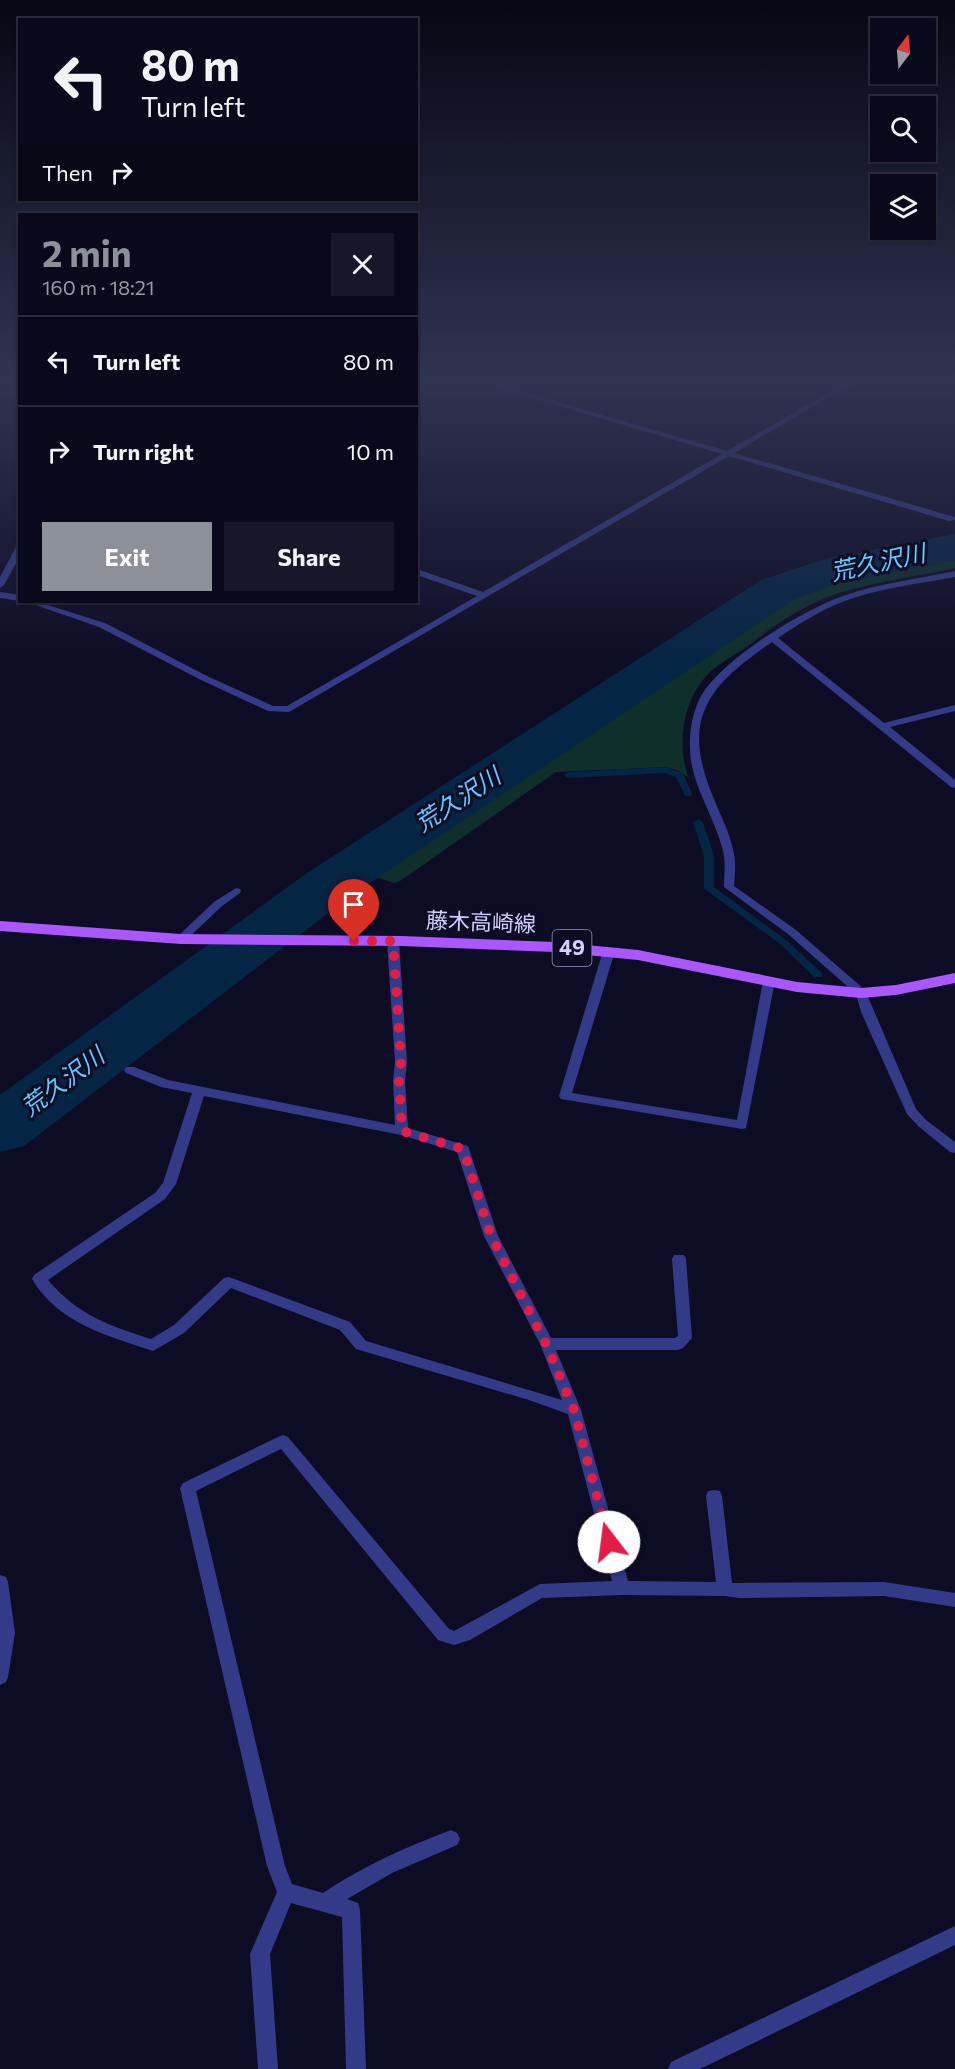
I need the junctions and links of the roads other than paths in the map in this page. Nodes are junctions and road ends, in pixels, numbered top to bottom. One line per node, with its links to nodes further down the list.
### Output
1 (695, 474): 9 (street)
2 (795, 474): 3 (street)
3 (952, 519)
4 (18, 551): 7 (street)
5 (418, 572): 9 (street)
6 (955, 574): 12 (street)
7 (0, 585)
8 (0, 595): 10 (street)
9 (485, 596): 11 (street)
10 (18, 598)
11 (34, 603)
12 (772, 638): 14 (street); 23 (street)
13 (955, 708): 14 (street)
14 (882, 726): 15 (street)
15 (955, 785)
16 (236, 891): 18 (street)
17 (0, 926): 18 (main road, 藤木高崎線 / 49)
18 (181, 939): 19 (main road, 藤木高崎線 / 49)
19 (393, 941): 20 (main road, 藤木高崎線 / 49); 26 (street)
20 (609, 951): 22 (main road, 藤木高崎線 / 49); 22 (street)
21 (955, 978): 23 (main road, 藤木高崎線 / 49)
22 (769, 981): 23 (main road, 藤木高崎線 / 49)
23 (861, 993): 27 (street)
24 (130, 1070): 25 (street)
25 (199, 1091): 26 (street); 30 (street)
26 (402, 1131): 29 (street)
27 (955, 1149)
28 (679, 1259): 29 (street)
29 (546, 1344): 30 (street)
30 (574, 1410): 33 (street)
31 (714, 1496): 34 (street)
32 (0, 1582): 36 (street)
33 (622, 1588): 34 (street); 38 (street)
34 (724, 1589): 35 (street)
35 (955, 1600)
36 (0, 1677)
37 (451, 1839): 39 (street)
38 (286, 1892): 39 (street); 41 (street)
39 (325, 1903): 42 (street)
40 (955, 1935): 43 (street)
41 (268, 2069)
42 (356, 2069)
43 (678, 2069)

